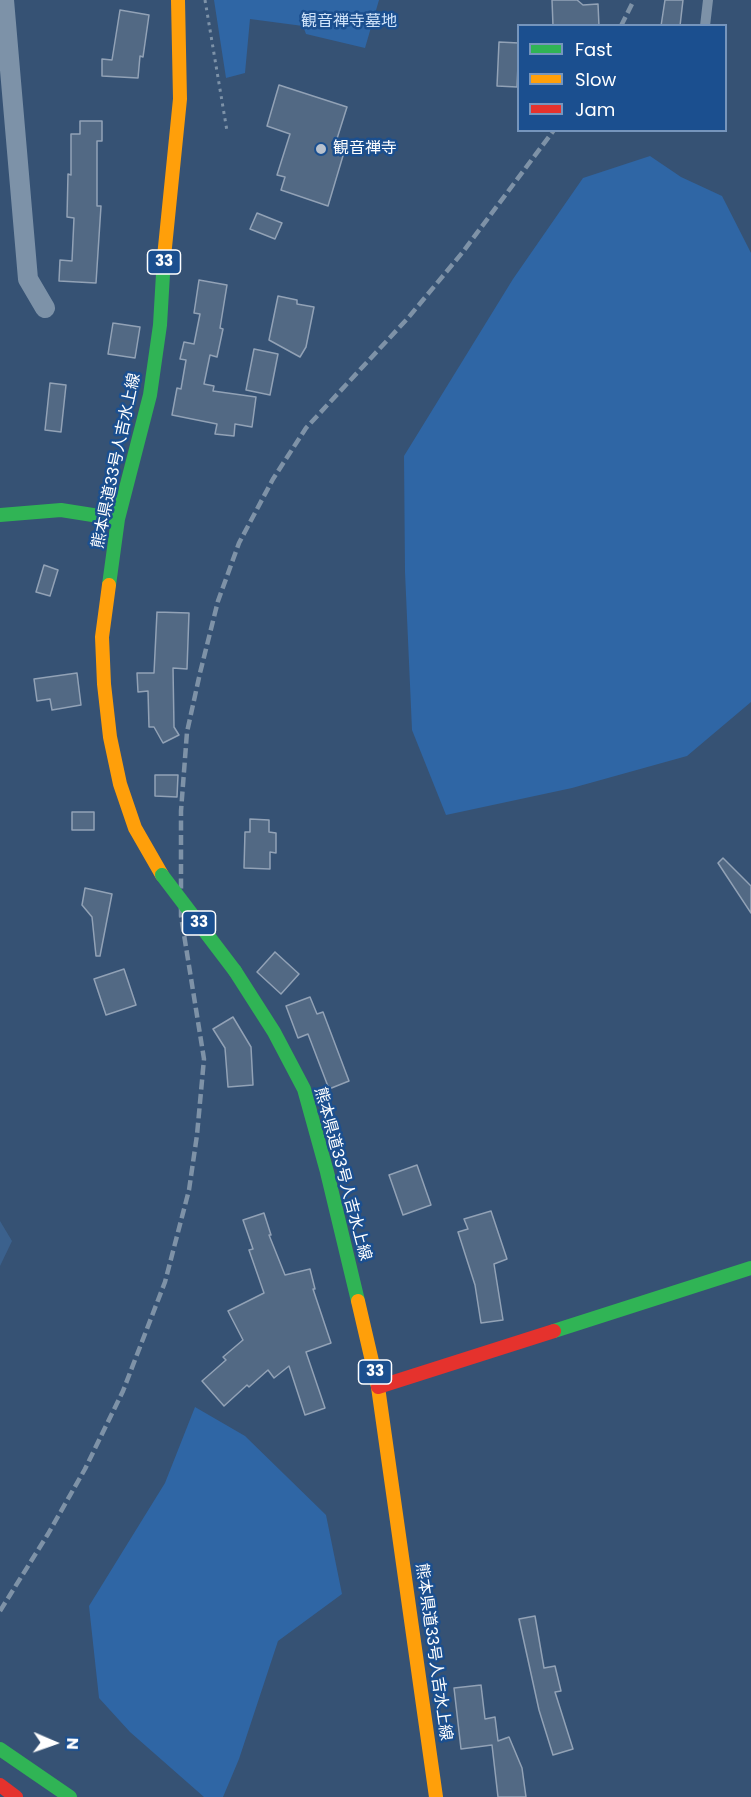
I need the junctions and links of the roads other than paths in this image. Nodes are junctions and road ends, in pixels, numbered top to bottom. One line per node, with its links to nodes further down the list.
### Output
1 (4, 0): 5 (street)
2 (178, 0): 7 (main road, 熊本県道33号人吉水上線 / 33)
3 (708, 0): 4 (lane)
4 (705, 24)
5 (45, 308)
6 (0, 515): 7 (main road)
7 (118, 519): 9 (main road, 熊本県道33号人吉水上線 / 33, bridge)
8 (751, 1268): 9 (main road)
9 (378, 1387): 14 (main road, 熊本県道33号人吉水上線 / 33)
10 (0, 1749): 13 (main road)
11 (0, 1785): 12 (main road)
12 (16, 1797)
13 (70, 1797)
14 (436, 1797)

